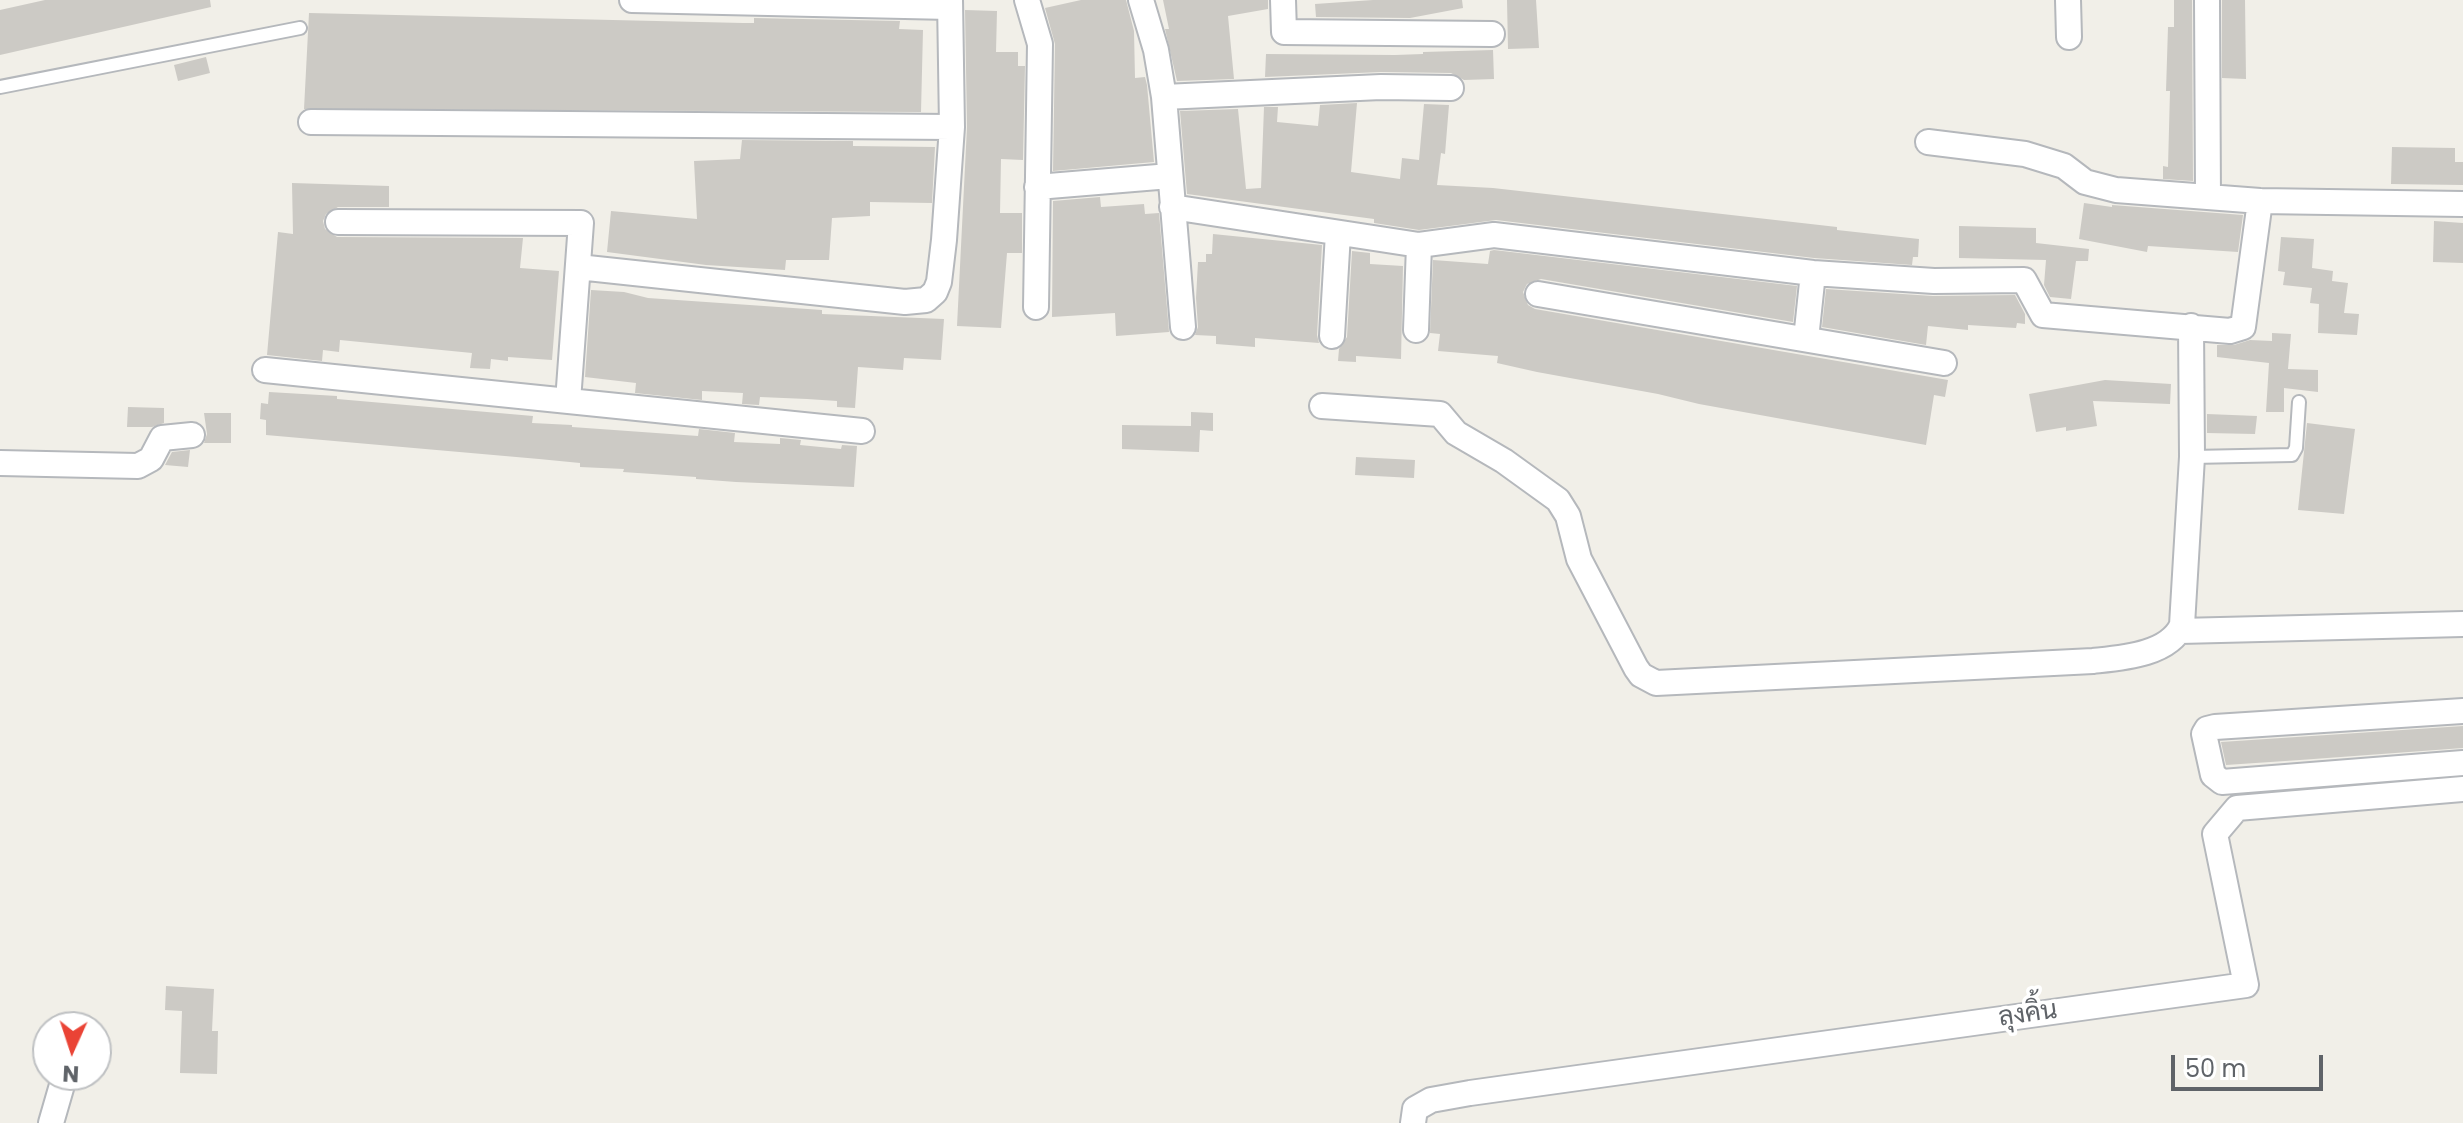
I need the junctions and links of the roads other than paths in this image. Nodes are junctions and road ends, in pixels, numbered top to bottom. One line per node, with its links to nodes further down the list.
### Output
1 (632, 0): 7 (street)
2 (1027, 0): 18 (street)
3 (1141, 0): 13 (street)
4 (1283, 0): 9 (street)
5 (2068, 0): 10 (street)
6 (2207, 0): 19 (street)
7 (950, 3): 15 (street)
8 (300, 28): 11 (lane)
9 (1492, 34)
10 (2069, 37)
11 (0, 87)
12 (1451, 88): 13 (street)
13 (1164, 97): 17 (street)
14 (311, 122): 15 (street)
15 (952, 127): 26 (street)
16 (1928, 142): 19 (street)
17 (1170, 176): 18 (street); 22 (street)
18 (1037, 187): 29 (street)
19 (2208, 197): 20 (street)
20 (2260, 201): 21 (street); 30 (street)
21 (2463, 204)
22 (1172, 207): 24 (street); 31 (street)
23 (338, 222): 26 (street)
24 (1338, 233): 25 (street); 33 (street)
25 (1419, 245): 27 (street); 32 (street)
26 (578, 267): 37 (street)
27 (1813, 273): 30 (street); 34 (street)
28 (1538, 294): 34 (street)
29 (1036, 307)
30 (2191, 326): 42 (street)
31 (1183, 327)
32 (1416, 330)
33 (1332, 336)
34 (1806, 339): 35 (street)
35 (1944, 363)
36 (265, 370): 37 (street)
37 (568, 401): 40 (street)
38 (2299, 402): 42 (lane)
39 (1322, 406): 45 (street)
40 (862, 431)
41 (192, 435): 43 (street)
42 (2192, 457): 45 (street)
43 (0, 463)
44 (2463, 624): 45 (street)
45 (2180, 631)
46 (2463, 711): 47 (street)
47 (2463, 763)
48 (2463, 789): 51 (street, ลุงคิ้น)
49 (60, 1091): 50 (street)
50 (51, 1123)
51 (1413, 1123)

